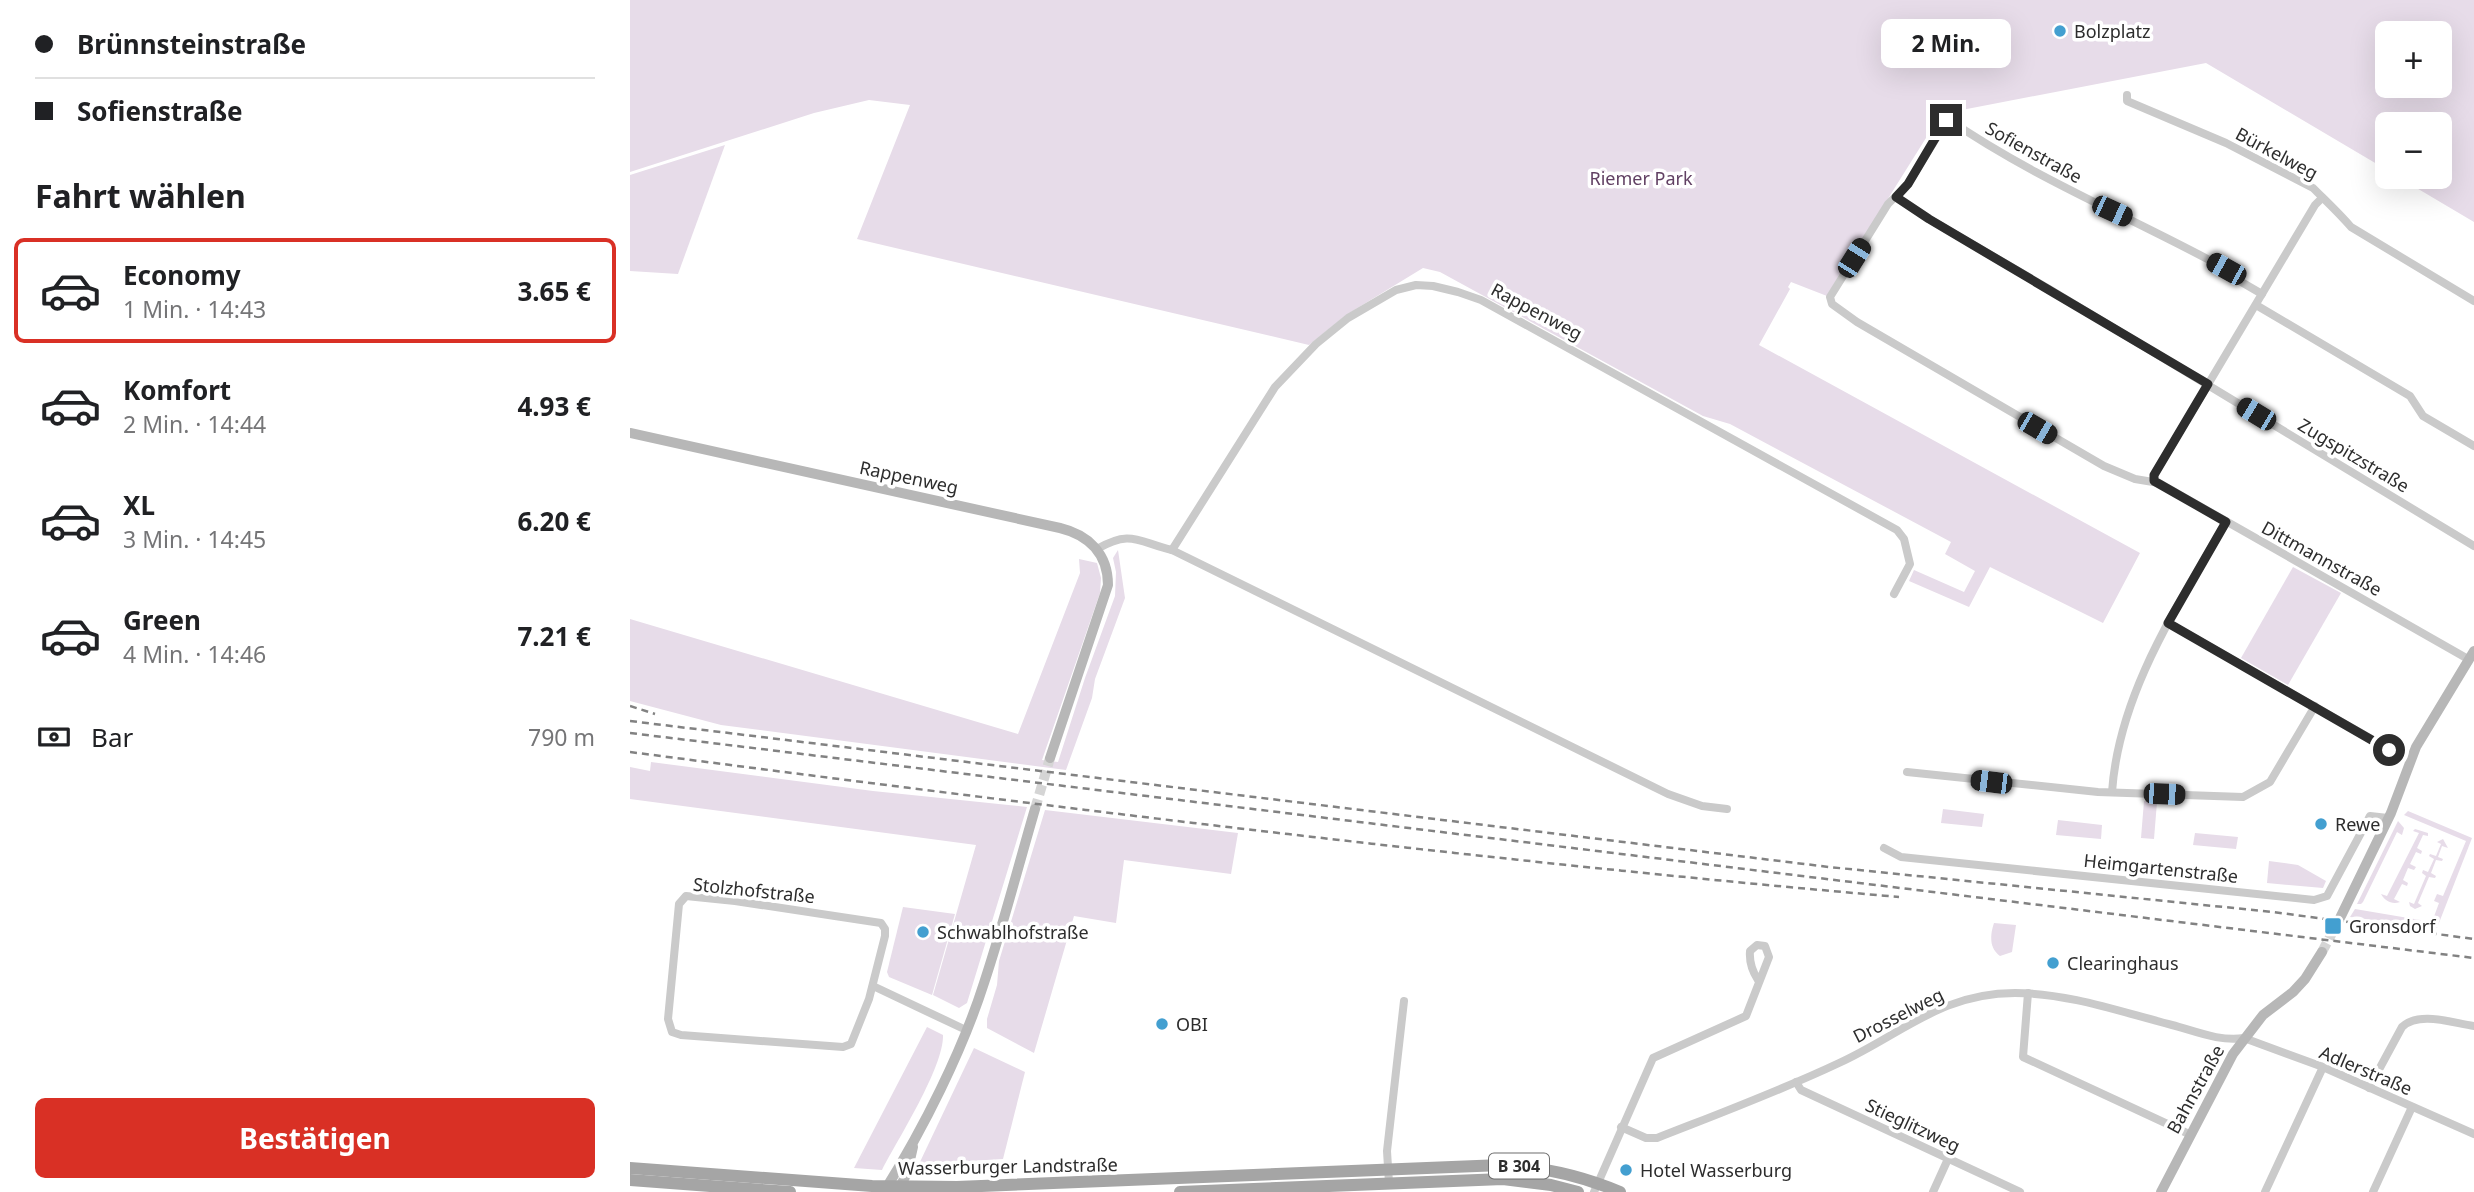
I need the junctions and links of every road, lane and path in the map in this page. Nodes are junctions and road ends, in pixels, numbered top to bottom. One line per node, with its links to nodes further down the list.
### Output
1 (2127, 95): 3 (street, Bürkelweg)
2 (1896, 197): 4 (street, Sofienstraße); 7 (street, Zugspitzstraße); 10 (street, Dittmannstraße)
3 (2321, 199): 4 (street); 5 (street, Bürkelweg)
4 (2262, 294): 6 (street)
5 (2474, 301)
6 (2256, 304): 7 (street); 9 (street)
7 (2208, 384): 10 (street); 12 (street, Zugspitzstraße)
8 (630, 433): 13 (street, Rappenweg)
9 (2474, 446)
10 (2154, 481): 11 (street, Dittmannstraße)
11 (2226, 522): 16 (street); 17 (street, Dittmannstraße)
12 (2474, 546)
13 (1097, 549): 14 (street); 19 (street)
14 (1172, 550): 15 (street, Rappenweg); 23 (street)
15 (1894, 594)
16 (2168, 623): 18 (street); 22 (street)
17 (2471, 655): 20 (street)
18 (2315, 706): 20 (street); 22 (street)
19 (1050, 758)
20 (2410, 761): 25 (street)
21 (1907, 772): 22 (street)
22 (2112, 792)
23 (1727, 808)
24 (1035, 809): 34 (street)
25 (2388, 818): 26 (street, Heimgartenstraße); 27 (street)
26 (1884, 849)
27 (2341, 916)
28 (2322, 952): 35 (street, Bahnstraße)
29 (1758, 980): 40 (street)
30 (873, 986): 30 (street, Stolzhofstraße); 34 (street)
31 (2028, 993): 35 (street, Drosselweg); 37 (street, Drosselweg); 41 (street)
32 (1404, 1001): 45 (street)
33 (2474, 1026): 38 (street)
34 (966, 1030): 50 (street)
35 (2244, 1038): 36 (street, Adlerstraße); 41 (street, Bahnstraße)
36 (2323, 1068): 38 (street, Adlerstraße); 58 (street)
37 (1796, 1082): 40 (street, Drosselweg); 43 (street, Stieglitzweg)
38 (2369, 1088): 39 (street, Adlerstraße)
39 (2412, 1107): 42 (street, Adlerstraße); 59 (street)
40 (1621, 1127): 49 (street)
41 (2189, 1134): 57 (street, Bahnstraße)
42 (2474, 1134)
43 (1948, 1159): 55 (street); 56 (street, Stieglitzweg)
44 (630, 1168): 50 (main road, Wasserburger Landstraße / B 304)
45 (1388, 1170): 47 (street); 49 (main road, Wasserburger Landstraße / B 304); 50 (main road, Wasserburger Landstraße / B 304)
46 (630, 1180): 51 (main road)
47 (1389, 1183): 48 (main road, B 304); 52 (main road, B 304)
48 (1503, 1185): 53 (main road, B 304)
49 (1596, 1187): 54 (main road, Wasserburger Landstraße / B 304)
50 (892, 1189)
51 (790, 1192)
52 (1180, 1192)
53 (1578, 1192)
54 (1620, 1192)
55 (1933, 1192)
56 (2020, 1192)
57 (2161, 1192)
58 (2265, 1192)
59 (2373, 1192)

